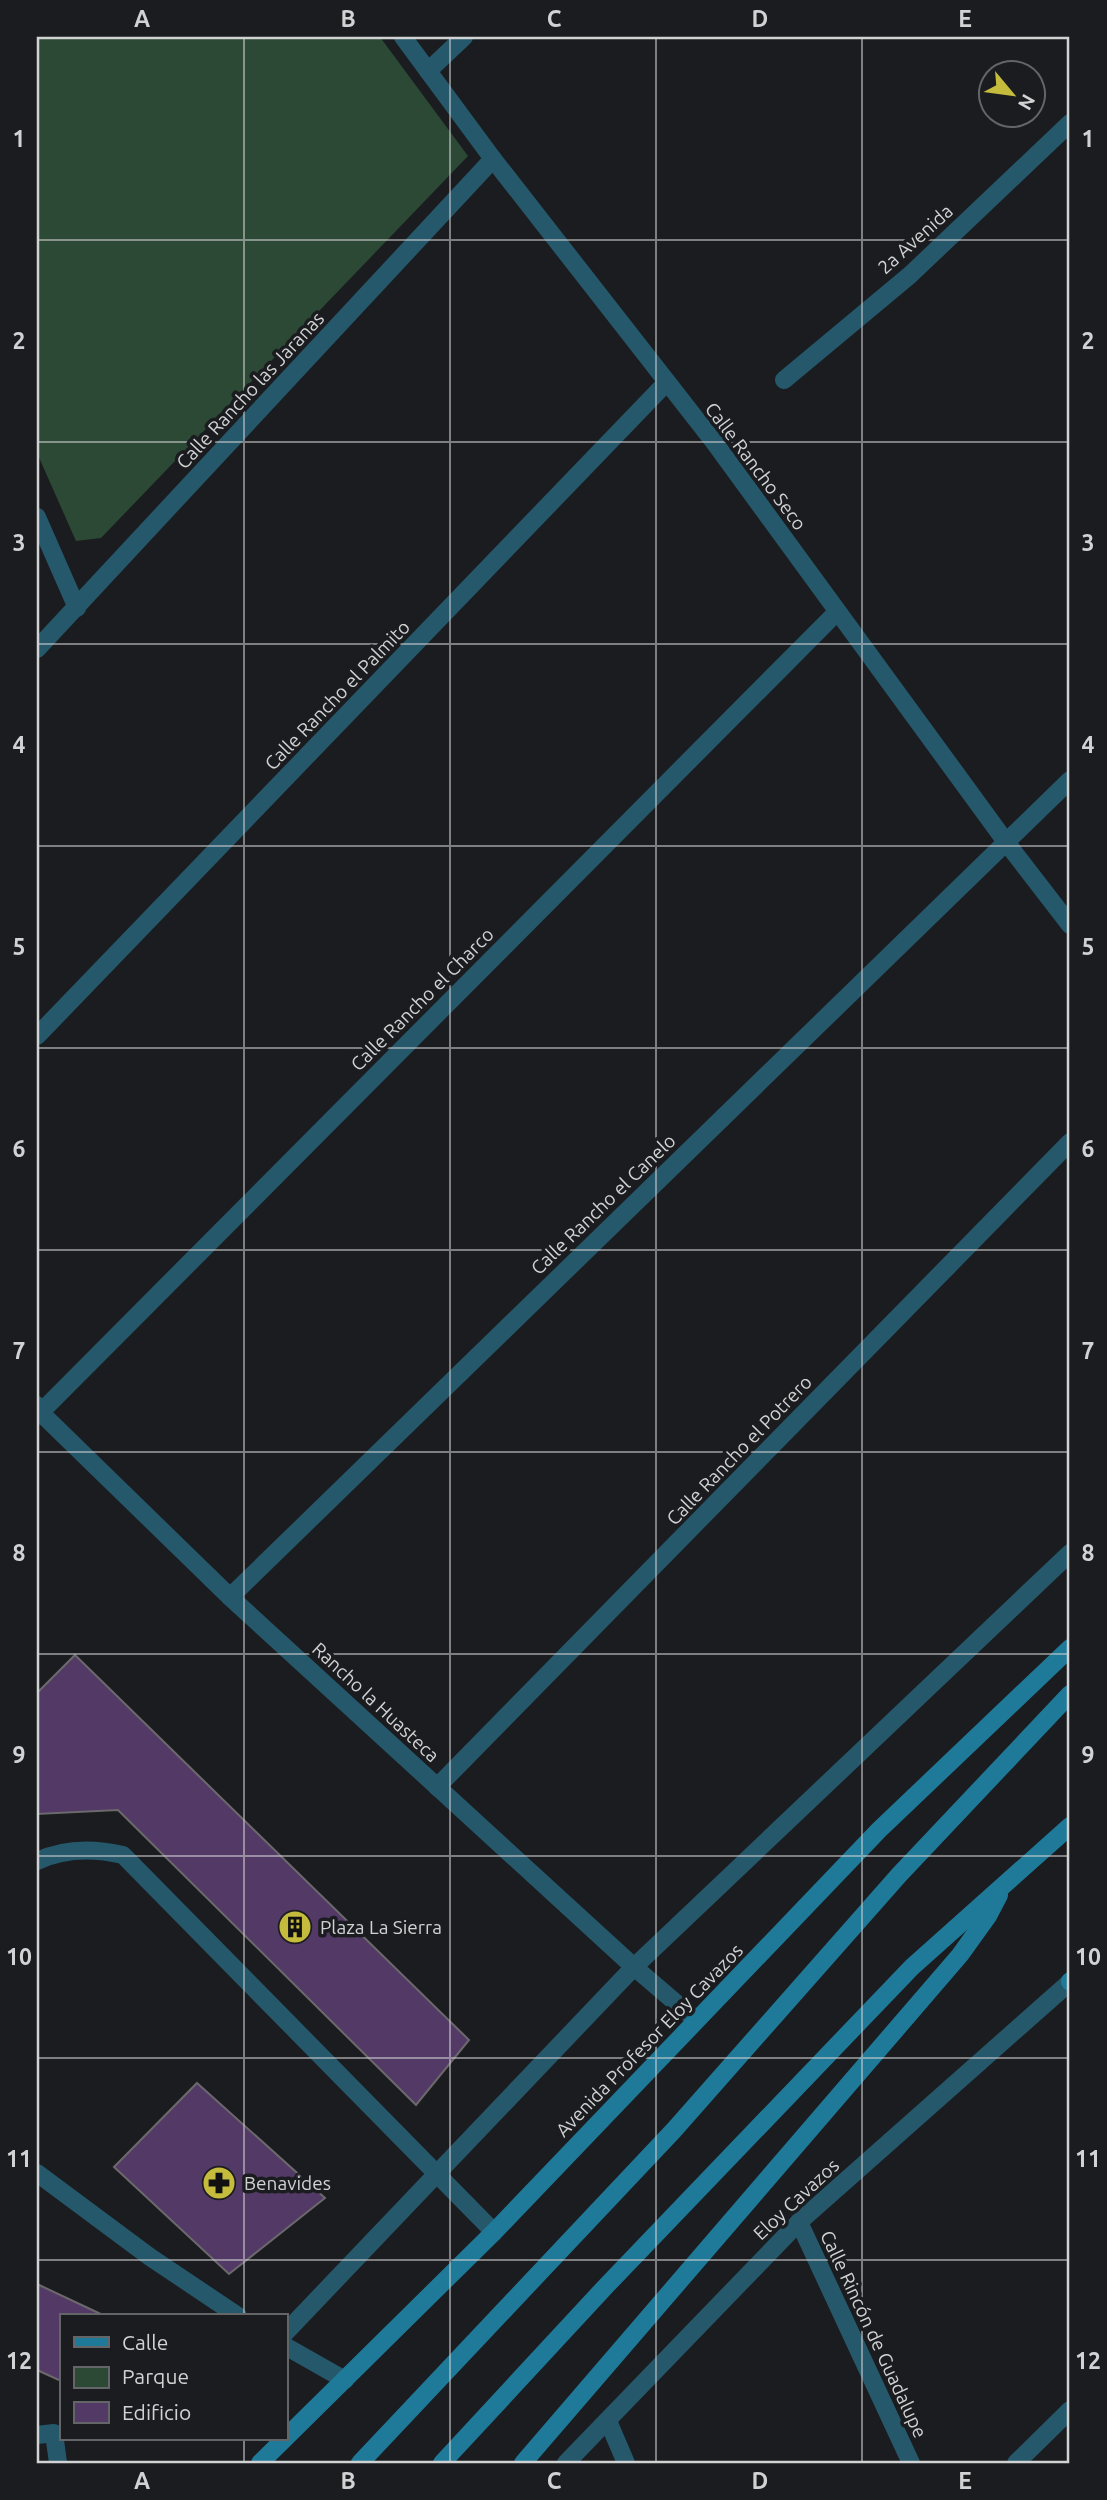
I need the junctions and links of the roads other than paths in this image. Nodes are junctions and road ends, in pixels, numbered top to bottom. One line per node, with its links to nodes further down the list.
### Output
1 (403, 37): 3 (street, Calle Rancho Seco)
2 (464, 37): 3 (street)
3 (428, 71): 5 (street, Calle Rancho Seco)
4 (1070, 123): 6 (street, 2a Avenida)
5 (493, 159): 7 (street, Calle Rancho Seco); 9 (street, Calle Rancho las Jaranas)
6 (784, 380)
7 (667, 382): 10 (street, Calle Rancho Seco); 15 (street, Calle Rancho el Palmito)
8 (37, 517): 9 (street)
9 (77, 608): 11 (street, Calle Rancho las Jaranas)
10 (837, 612): 13 (street, Calle Rancho Seco); 17 (street, Calle Rancho el Charco)
11 (37, 649)
12 (1070, 780): 13 (street, Calle Rancho el Canelo)
13 (1006, 842): 14 (street, Calle Rancho Seco); 19 (street, Calle Rancho el Canelo)
14 (1070, 925)
15 (37, 1036)
16 (1069, 1144): 22 (street, Calle Rancho el Potrero)
17 (38, 1411): 19 (street, Rancho la Huasteca)
18 (1070, 1553): 26 (street)
19 (230, 1597): 22 (street, Rancho la Huasteca)
20 (1070, 1648): 28 (main road, Avenida Profesor Eloy Cavazos)
21 (1070, 1694): 44 (main road)
22 (437, 1787): 26 (street, Rancho la Huasteca)
23 (1070, 1826): 25 (main road)
24 (37, 1861): 30 (street)
25 (1006, 1884): 45 (main road); 46 (main road)
26 (634, 1967): 28 (street, Rancho la Huasteca); 30 (street)
27 (1070, 1982): 31 (street, Eloy Cavazos)
28 (696, 2020): 32 (main road, Avenida Profesor Eloy Cavazos)
29 (37, 2173): 33 (street)
30 (437, 2174): 32 (street); 34 (street)
31 (799, 2222): 38 (street, Eloy Cavazos); 49 (street, Calle Rincón de Guadalupe)
32 (494, 2232): 36 (main road, Avenida Profesor Eloy Cavazos)
33 (235, 2314)
34 (287, 2331)
35 (287, 2347): 36 (street)
36 (345, 2380): 40 (main road, Avenida Profesor Eloy Cavazos)
37 (1070, 2410): 50 (street)
38 (608, 2421): 47 (street, Eloy Cavazos); 48 (street)
39 (37, 2435): 42 (street)
40 (287, 2437)
41 (284, 2440): 43 (main road, Avenida Profesor Eloy Cavazos)
42 (58, 2463)
43 (260, 2463)
44 (360, 2463)
45 (442, 2463)
46 (523, 2463)
47 (566, 2463)
48 (626, 2463)
49 (911, 2463)
50 (1016, 2463)

